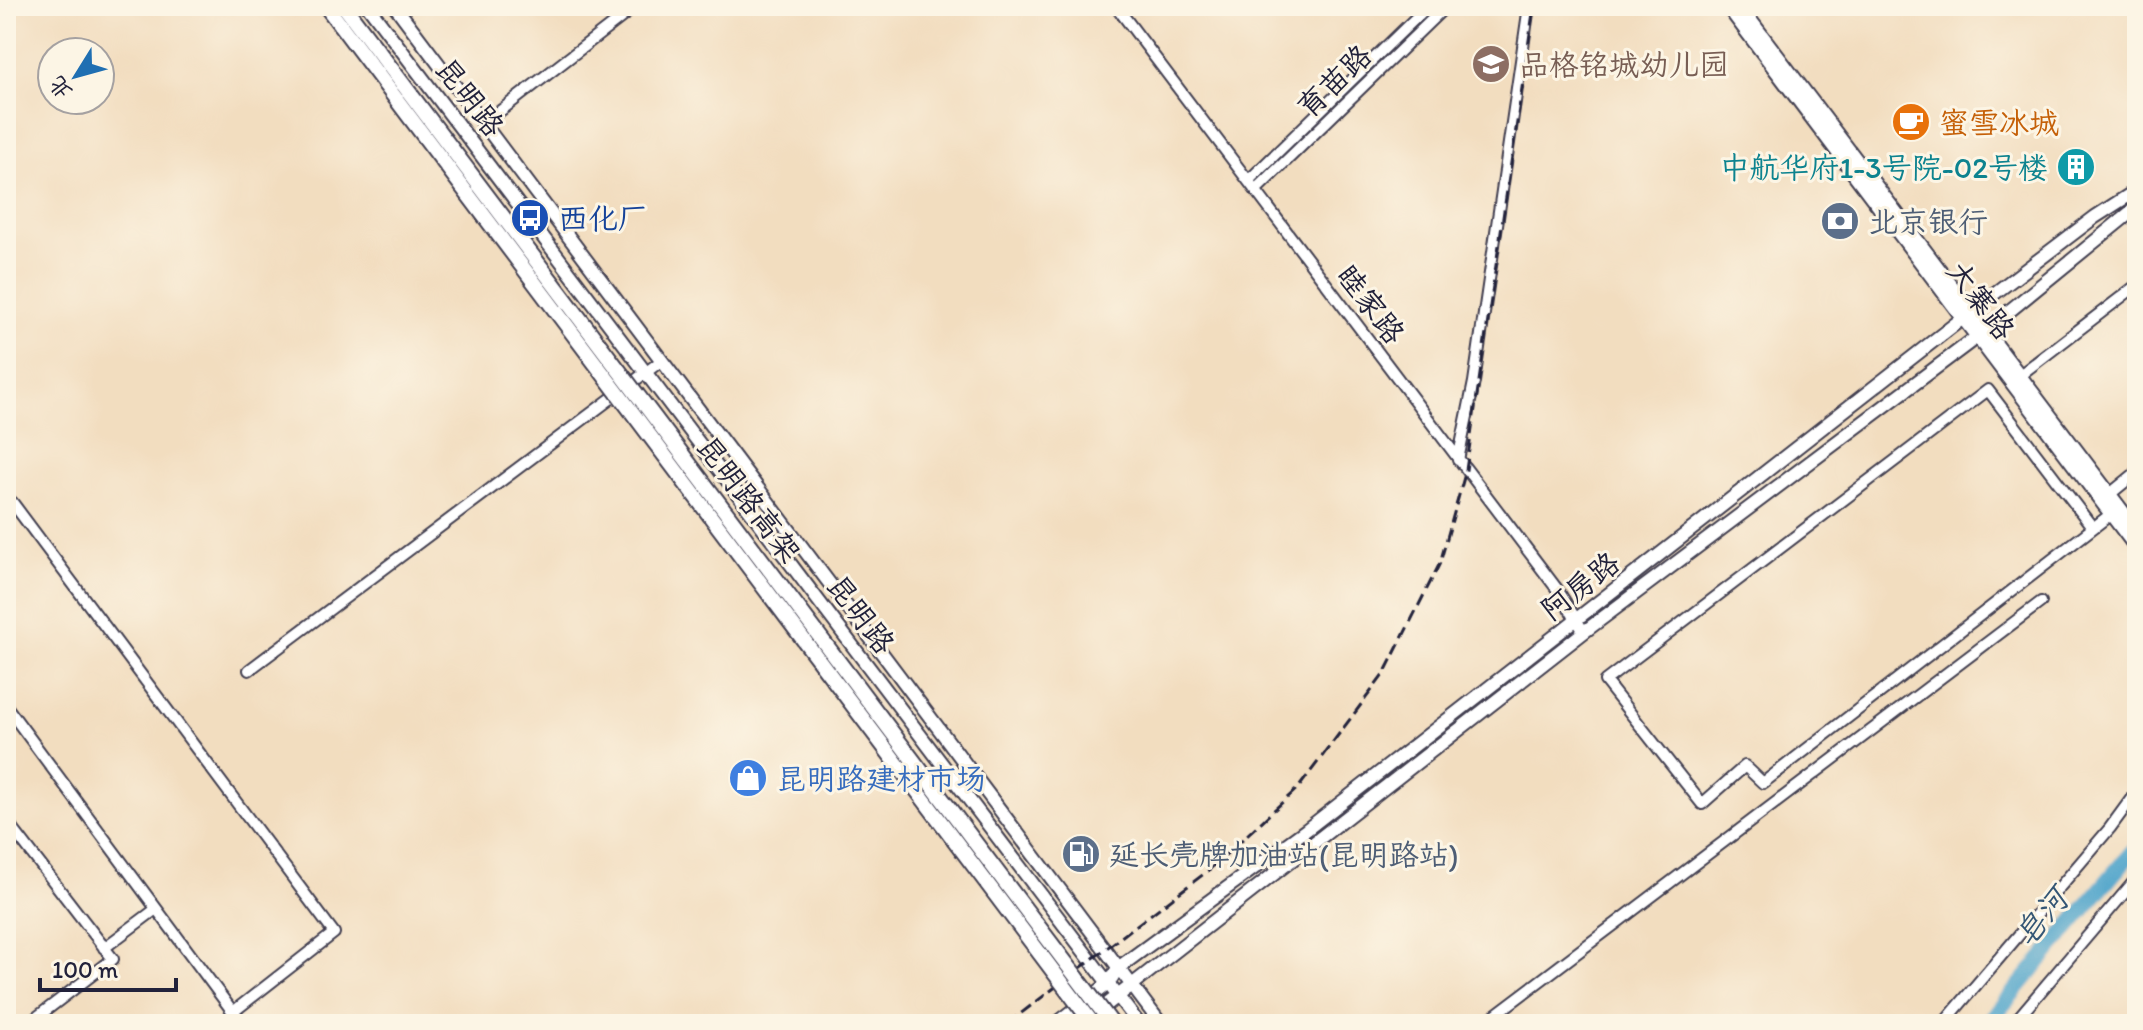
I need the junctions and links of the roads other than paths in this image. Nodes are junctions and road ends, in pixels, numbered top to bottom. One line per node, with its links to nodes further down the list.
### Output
1 (326, 6): 51 (highway, 昆明路高架, bridge)
2 (344, 6): 52 (highway, 昆明路高架, bridge)
3 (368, 6): 21 (main road, 昆明路)
4 (395, 6): 12 (main road, 昆明路)
5 (636, 6): 12 (street)
6 (1116, 6): 13 (street, 睦家路)
7 (1428, 6): 13 (street, 育苗路)
8 (1446, 6): 14 (street, 育苗路)
9 (1529, 6): 25 (street)
10 (1727, 6): 18 (main road, 大寨路)
11 (1740, 6): 18 (main road, 大寨路)
12 (483, 125): 20 (main road, 昆明路)
13 (1249, 180): 14 (street, 睦家路)
14 (1256, 190): 25 (street, 睦家路)
15 (2137, 190): 18 (main road, 阿房路)
16 (2137, 207): 19 (main road, 阿房路)
17 (2137, 285): 22 (street)
18 (1966, 315): 19 (main road, 大寨路); 23 (main road, 阿房路)
19 (1981, 334): 22 (main road, 大寨路); 24 (main road, 阿房路); 29 (main road, 大寨路)
20 (661, 361): 21 (street); 44 (main road, 昆明路)
21 (645, 372): 35 (street); 45 (main road, 昆明路)
22 (2020, 375): 27 (main road, 大寨路)
23 (1888, 376): 24 (main road); 34 (main road, 阿房路)
24 (1901, 395): 34 (main road, 阿房路)
25 (1458, 460): 34 (street, 睦家路)
26 (2137, 472): 27 (street)
27 (2110, 494): 31 (main road, 大寨路)
28 (6, 506): 40 (street)
29 (2111, 514): 30 (street); 32 (main road, 大寨路)
30 (2093, 528): 30 (street)
31 (2137, 530)
32 (2137, 549)
33 (2041, 602): 55 (street)
34 (1580, 626): 41 (main road, 阿房路); 42 (main road, 阿房路)
35 (249, 670)
36 (6, 706): 40 (street)
37 (2137, 791): 56 (street)
38 (6, 820): 43 (street)
39 (2137, 878): 57 (street)
40 (156, 909): 43 (street)
41 (1184, 918): 42 (main road); 44 (main road, 阿房路)
42 (1198, 936): 46 (main road, 阿房路)
43 (104, 948): 48 (street)
44 (1118, 968): 45 (main road, 阿房路); 46 (main road, 昆明路)
45 (1108, 984): 47 (main road, 昆明路); 49 (main road, 阿房路)
46 (1133, 986): 47 (main road, 阿房路); 54 (main road, 昆明路)
47 (1118, 997): 50 (main road, 阿房路); 53 (main road, 昆明路)
48 (28, 1024)
49 (1056, 1024)
50 (1082, 1024)
51 (1093, 1024)
52 (1112, 1024)
53 (1139, 1024)
54 (1161, 1024)
55 (1483, 1024)
56 (1943, 1024)
57 (2013, 1024)

